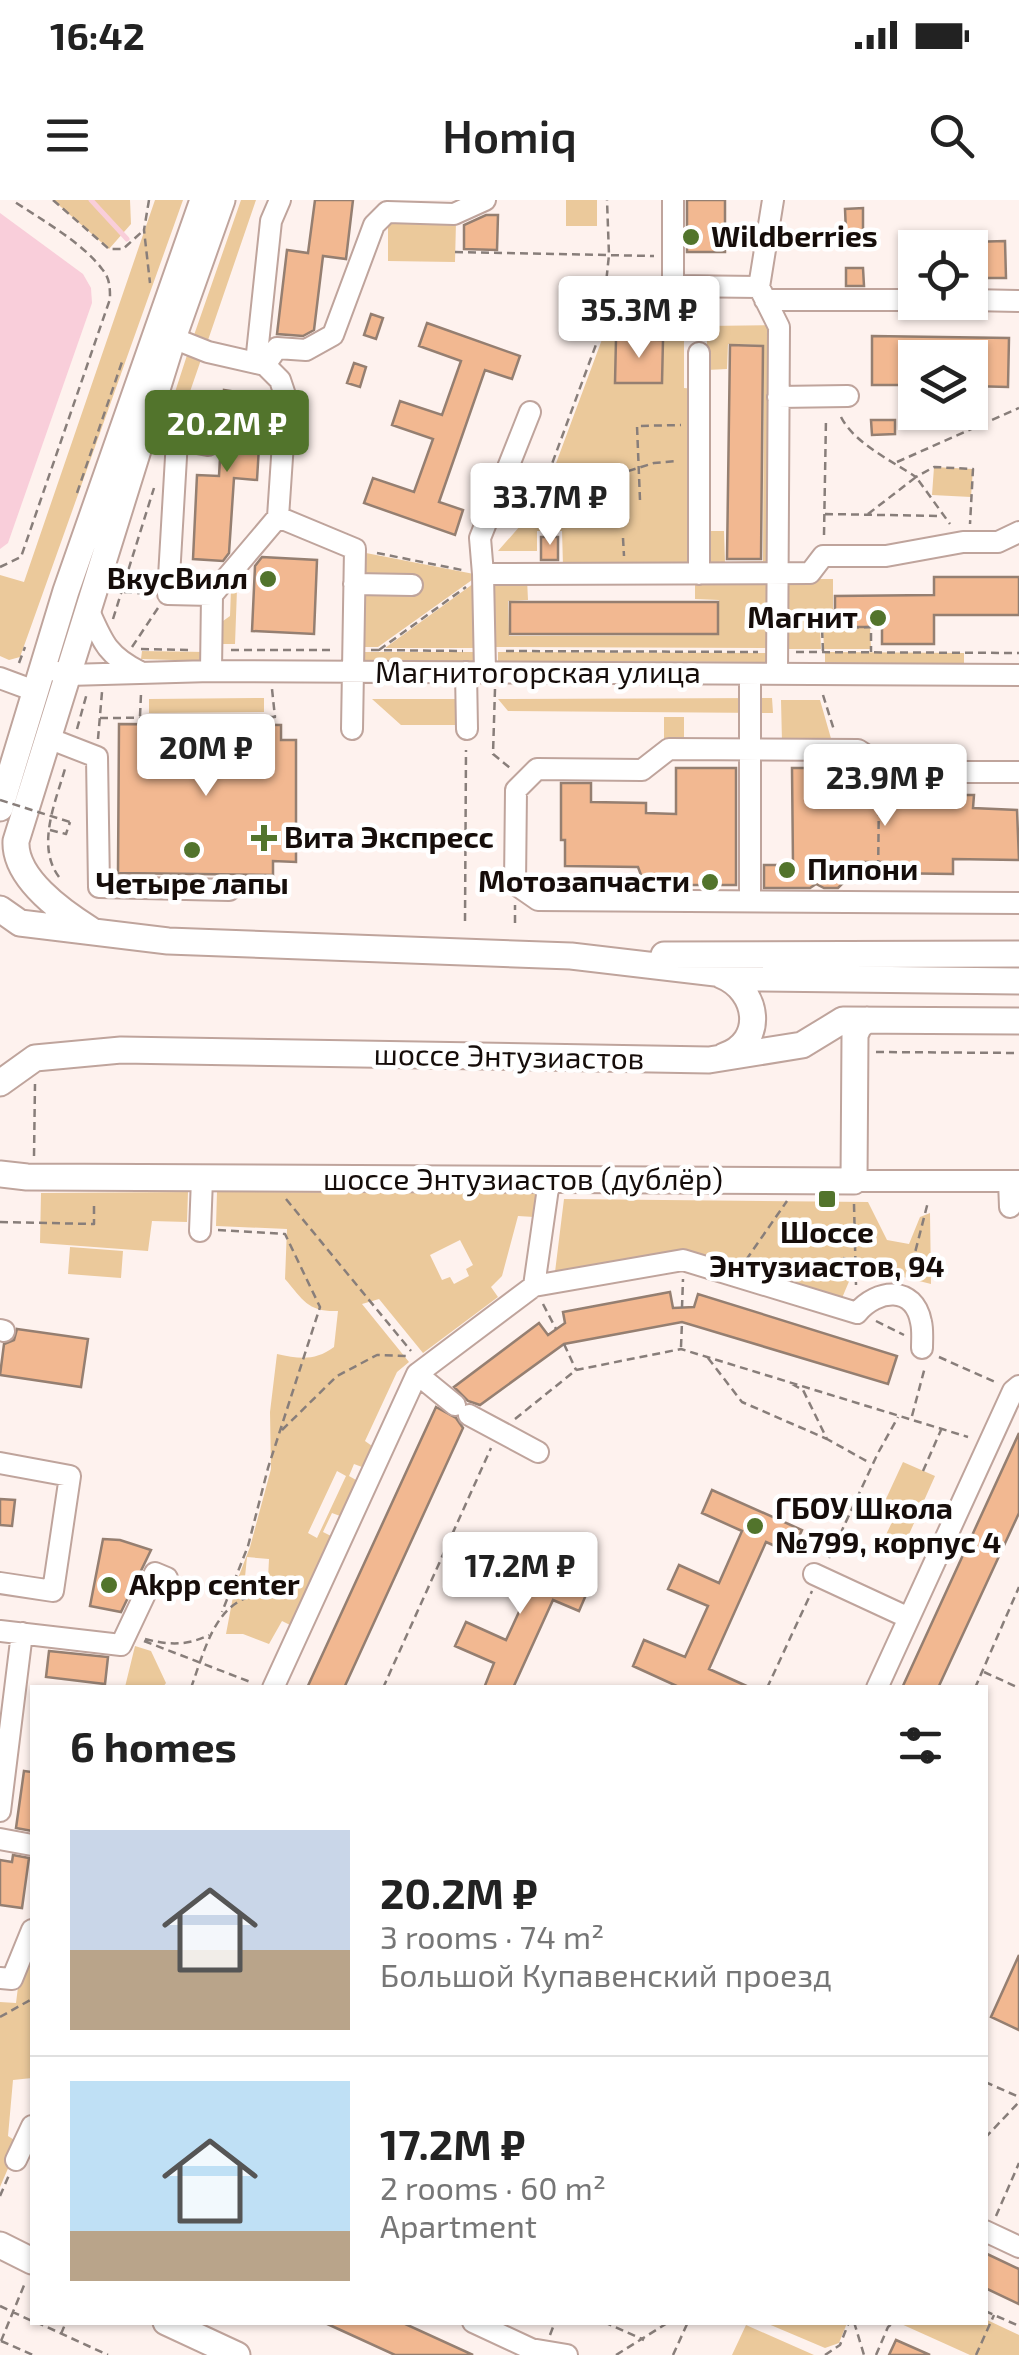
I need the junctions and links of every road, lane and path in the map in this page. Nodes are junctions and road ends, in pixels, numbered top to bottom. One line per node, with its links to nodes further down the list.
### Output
1 (12, 200): 49 (path)
2 (54, 200): 11 (path)
3 (148, 200): 11 (path)
4 (203, 200): 69 (main road)
5 (222, 200): 23 (main road)
6 (280, 200): 25 (street)
7 (485, 200): 25 (street)
8 (607, 200): 13 (path)
9 (674, 200): 14 (street)
10 (774, 200): 17 (street)
11 (144, 230): 15 (path)
12 (455, 252): 13 (path)
13 (609, 255): 14 (path); 22 (path)
14 (673, 256): 16 (street)
15 (150, 285)
16 (673, 286): 17 (street); 21 (path); 22 (path)
17 (762, 293): 18 (street); 27 (street)
18 (898, 299)
19 (988, 300): 20 (street)
20 (1019, 300)
21 (672, 330)
22 (601, 331): 38 (path)
23 (173, 338): 25 (street); 31 (main road)
24 (700, 354): 30 (street)
25 (260, 364): 43 (street)
26 (836, 396): 27 (street); 35 (path); 40 (path)
27 (778, 397): 50 (street)
28 (1019, 408): 35 (path)
29 (530, 412): 46 (street)
30 (699, 424): 34 (street); 36 (path)
31 (144, 433): 32 (street); 58 (main road)
32 (177, 440): 33 (street); 56 (street)
33 (208, 446)
34 (699, 460): 36 (path); 52 (street)
35 (894, 462): 37 (path)
36 (639, 468): 38 (path); 39 (path)
37 (916, 477): 41 (path); 42 (path); 45 (path)
38 (539, 499): 46 (path)
39 (640, 500)
40 (824, 514): 41 (path); 48 (path)
41 (868, 514): 42 (path)
42 (944, 516): 45 (path)
43 (278, 517): 47 (street); 57 (street)
44 (1019, 532): 45 (street)
45 (966, 542): 48 (street)
46 (481, 545): 51 (street)
47 (355, 548): 51 (path); 53 (street)
48 (823, 556): 50 (street)
49 (0, 567)
50 (776, 573): 52 (street); 66 (street)
51 (483, 574): 52 (street); 60 (path); 70 (street)
52 (699, 574)
53 (354, 584): 54 (street); 64 (street)
54 (412, 586)
55 (122, 592): 56 (path)
56 (168, 594): 57 (street); 59 (path)
57 (212, 596): 63 (street)
58 (89, 611): 71 (street); 72 (main road)
59 (131, 649)
60 (379, 650)
61 (823, 652): 62 (path)
62 (872, 652)
63 (210, 672): 64 (street, Магнитогорская улица); 71 (street, Магнитогорская улица)
64 (353, 672): 70 (street, Магнитогорская улица); 79 (street)
65 (750, 674): 66 (street, Магнитогорская улица); 70 (street, Магнитогорская улица); 81 (street)
66 (776, 674): 67 (street, Магнитогорская улица)
67 (1019, 674)
68 (0, 678): 69 (street)
69 (38, 678): 72 (street); 88 (main road)
70 (482, 678): 78 (street); 85 (path)
71 (141, 679): 72 (street, Магнитогорская улица); 77 (path)
72 (78, 681): 80 (main road); 80 (path)
73 (102, 686): 76 (path)
74 (272, 686): 77 (path)
75 (821, 689): 82 (path)
76 (100, 718): 77 (path); 83 (path)
77 (140, 718)
78 (466, 728): 96 (path)
79 (352, 730)
80 (60, 742): 83 (street); 89 (path); 97 (main road)
81 (750, 749): 82 (street); 85 (street); 92 (street)
82 (840, 750): 84 (street)
83 (97, 757): 91 (street)
84 (1019, 772)
85 (526, 780): 92 (street)
86 (879, 782): 93 (path)
87 (0, 800): 89 (path, bridge)
88 (0, 808)
89 (49, 829): 90 (path)
90 (62, 880)
91 (229, 890)
92 (750, 901): 93 (street)
93 (877, 902): 94 (street)
94 (1019, 903)
95 (0, 909): 97 (main road)
96 (465, 921)
97 (99, 935): 99 (main road)
98 (1019, 954): 99 (main road)
99 (571, 956): 100 (main road)
100 (712, 974): 101 (main road); 105 (main road)
101 (1019, 981)
102 (1019, 1021): 103 (main road)
103 (855, 1032): 104 (path); 105 (main road, шоссе Энтузиастов); 112 (main road)
104 (1019, 1053)
105 (709, 1060): 107 (main road, шоссе Энтузиастов)
106 (35, 1072): 108 (path)
107 (0, 1082)
108 (31, 1168): 109 (main road, шоссе Энтузиастов (дублёр)); 110 (main road, шоссе Энтузиастов (дублёр)); 114 (main road, шоссе Энтузиастов (дублёр))
109 (0, 1174)
110 (202, 1179): 111 (main road, шоссе Энтузиастов (дублёр)); 121 (street)
111 (549, 1181): 112 (main road, шоссе Энтузиастов (дублёр)); 126 (street)
112 (854, 1181): 113 (street, шоссе Энтузиастов (дублёр))
113 (1014, 1181): 119 (street)
114 (0, 1182)
115 (95, 1190): 120 (path)
116 (278, 1190): 142 (path)
117 (931, 1190): 127 (path)
118 (791, 1196): 125 (path)
119 (1010, 1207)
120 (0, 1222)
121 (200, 1230): 142 (path)
122 (841, 1258): 124 (path)
123 (683, 1260): 125 (street); 126 (street); 128 (path)
124 (856, 1263)
125 (734, 1276): 127 (street)
126 (534, 1286): 130 (path); 136 (street)
127 (904, 1298): 133 (street)
128 (682, 1308)
129 (682, 1322): 132 (path)
130 (556, 1330)
131 (564, 1344): 135 (path)
132 (681, 1348): 134 (path); 135 (path)
133 (922, 1348): 138 (path); 140 (path)
134 (706, 1355): 137 (path); 144 (path)
135 (576, 1370): 143 (path)
136 (417, 1374): 143 (street); 156 (street)
137 (786, 1381): 139 (path); 144 (path)
138 (1016, 1387): 145 (street)
139 (899, 1416): 140 (path); 148 (path)
140 (911, 1418): 141 (path)
141 (942, 1428): 145 (path); 149 (path)
142 (282, 1432): 157 (path)
143 (498, 1433): 146 (street); 167 (path)
144 (827, 1439): 148 (path)
145 (988, 1444): 158 (street)
146 (538, 1452)
147 (0, 1464): 153 (street)
148 (873, 1464): 150 (path)
149 (923, 1470)
150 (818, 1576): 158 (street); 168 (path)
151 (167, 1578): 160 (street)
152 (258, 1579): 155 (path)
153 (0, 1583)
154 (1019, 1587): 163 (path)
155 (257, 1594): 156 (path); 157 (path)
156 (312, 1602): 166 (street)
157 (222, 1612): 161 (path)
158 (908, 1618): 169 (street)
159 (0, 1631): 160 (street)
160 (22, 1634): 172 (street)
161 (210, 1635): 162 (path); 162 (path)
162 (200, 1662): 164 (path); 165 (path)
163 (982, 1671): 170 (path); 171 (path)
164 (191, 1685)
165 (262, 1685)
166 (271, 1685)
167 (385, 1685)
168 (768, 1685)
169 (877, 1685)
170 (976, 1685)
171 (1019, 1688)
172 (23, 1709): 173 (street)
173 (0, 1812)
174 (0, 1839): 175 (street)
175 (30, 1845)
176 (30, 1935): 177 (street)
177 (0, 1978)
178 (30, 2000): 179 (path)
179 (0, 2017)
180 (988, 2084): 181 (path)
181 (1019, 2100): 183 (path)
182 (30, 2130): 184 (street)
183 (988, 2135)
184 (16, 2160)
185 (1019, 2162): 186 (path)
186 (988, 2230)
187 (988, 2232): 189 (street)
188 (0, 2247): 190 (main road)
189 (1019, 2247)
190 (30, 2269): 192 (path)
191 (0, 2306): 192 (path)
192 (13, 2312): 195 (path); 208 (path)
193 (988, 2312): 194 (path)
194 (994, 2315): 206 (path); 220 (path)
195 (30, 2320)
196 (41, 2325): 207 (path)
197 (65, 2325): 207 (path)
198 (172, 2325): 213 (main road)
199 (479, 2325): 214 (street)
200 (611, 2325): 209 (path)
201 (666, 2325): 209 (path)
202 (687, 2325): 216 (path)
203 (850, 2325): 217 (path)
204 (853, 2325): 218 (path)
205 (890, 2325): 219 (path)
206 (1019, 2326)
207 (62, 2334): 210 (path)
208 (0, 2340): 211 (path)
209 (645, 2340): 215 (path)
210 (97, 2353): 212 (path)
211 (33, 2355)
212 (108, 2355)
213 (237, 2355)
214 (566, 2355)
215 (616, 2355)
216 (673, 2355)
217 (825, 2355)
218 (864, 2355)
219 (876, 2355)
220 (976, 2355)

